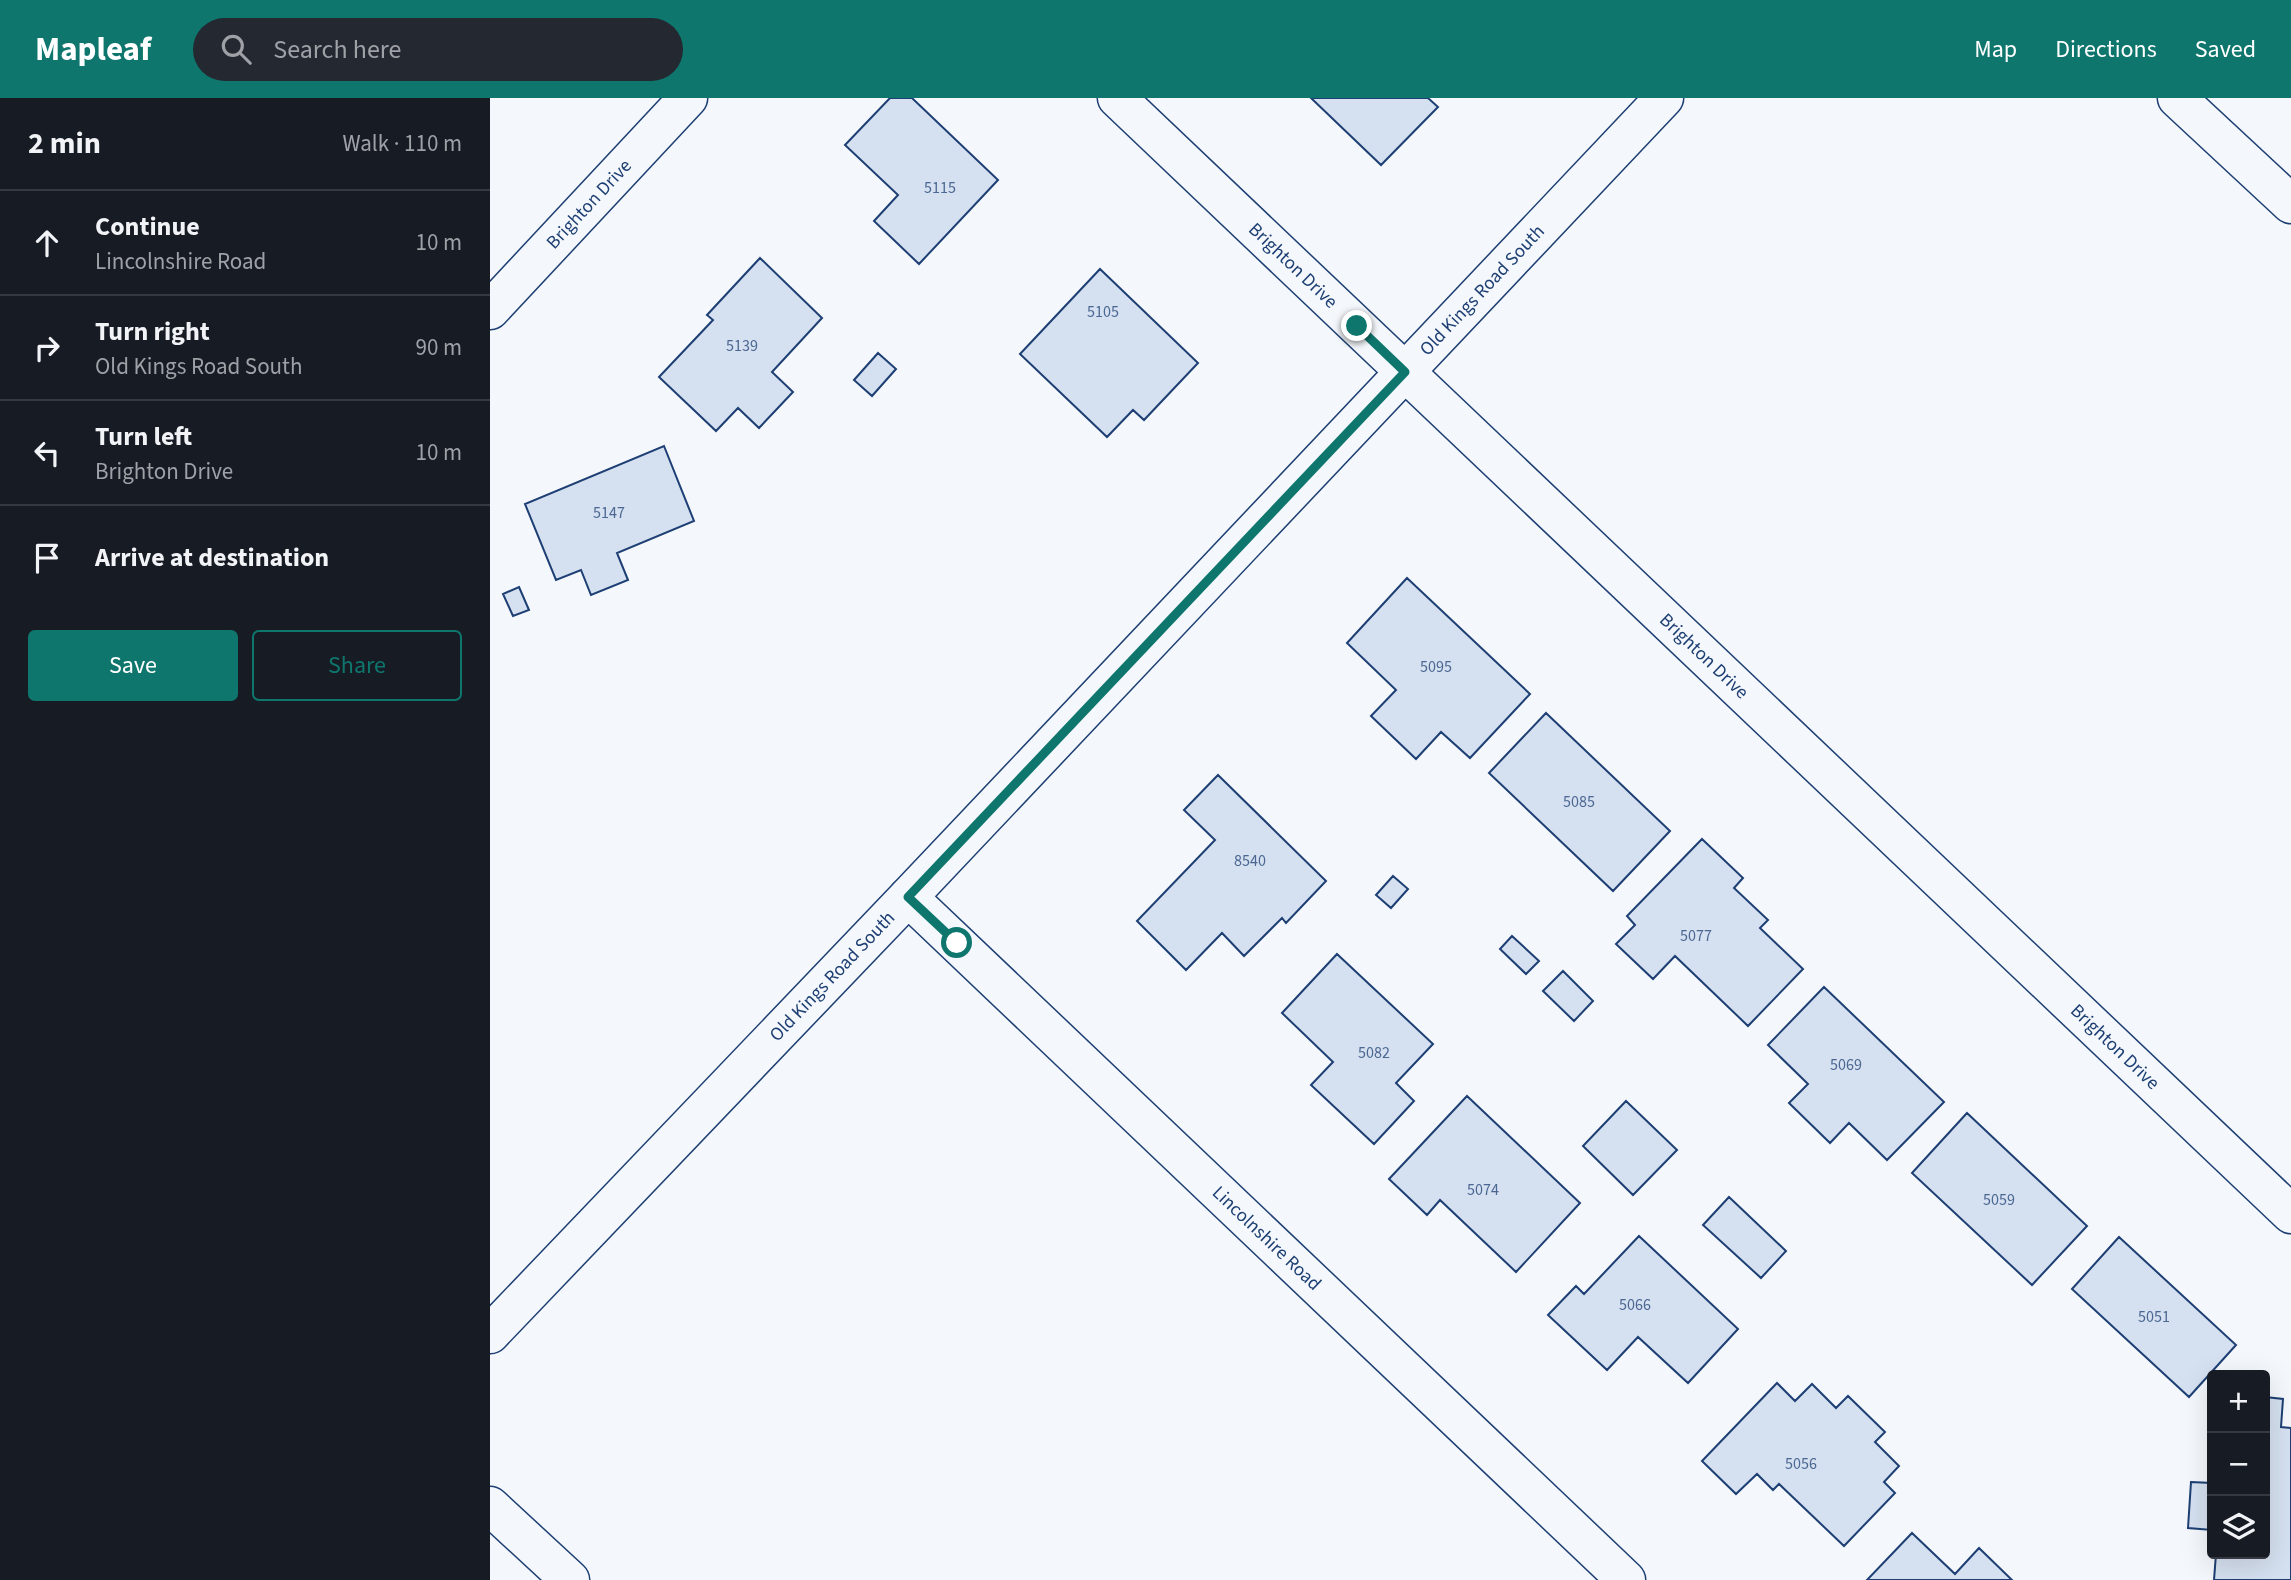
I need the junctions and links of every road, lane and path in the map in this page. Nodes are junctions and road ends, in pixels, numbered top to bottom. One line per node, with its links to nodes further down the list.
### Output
1 (688, 98): 6 (street, Brighton Drive)
2 (1117, 98): 7 (street, Brighton Drive)
3 (1664, 98): 7 (street, Old Kings Road South)
4 (2177, 98): 5 (street)
5 (2291, 204)
6 (490, 310)
7 (1405, 372): 8 (street, Old Kings Road South); 9 (street, Brighton Drive)
8 (908, 897): 10 (street, Old Kings Road South); 13 (street, Lincolnshire Road)
9 (2291, 1214)
10 (490, 1334)
11 (490, 1506): 12 (street)
12 (570, 1580)
13 (1626, 1580)

